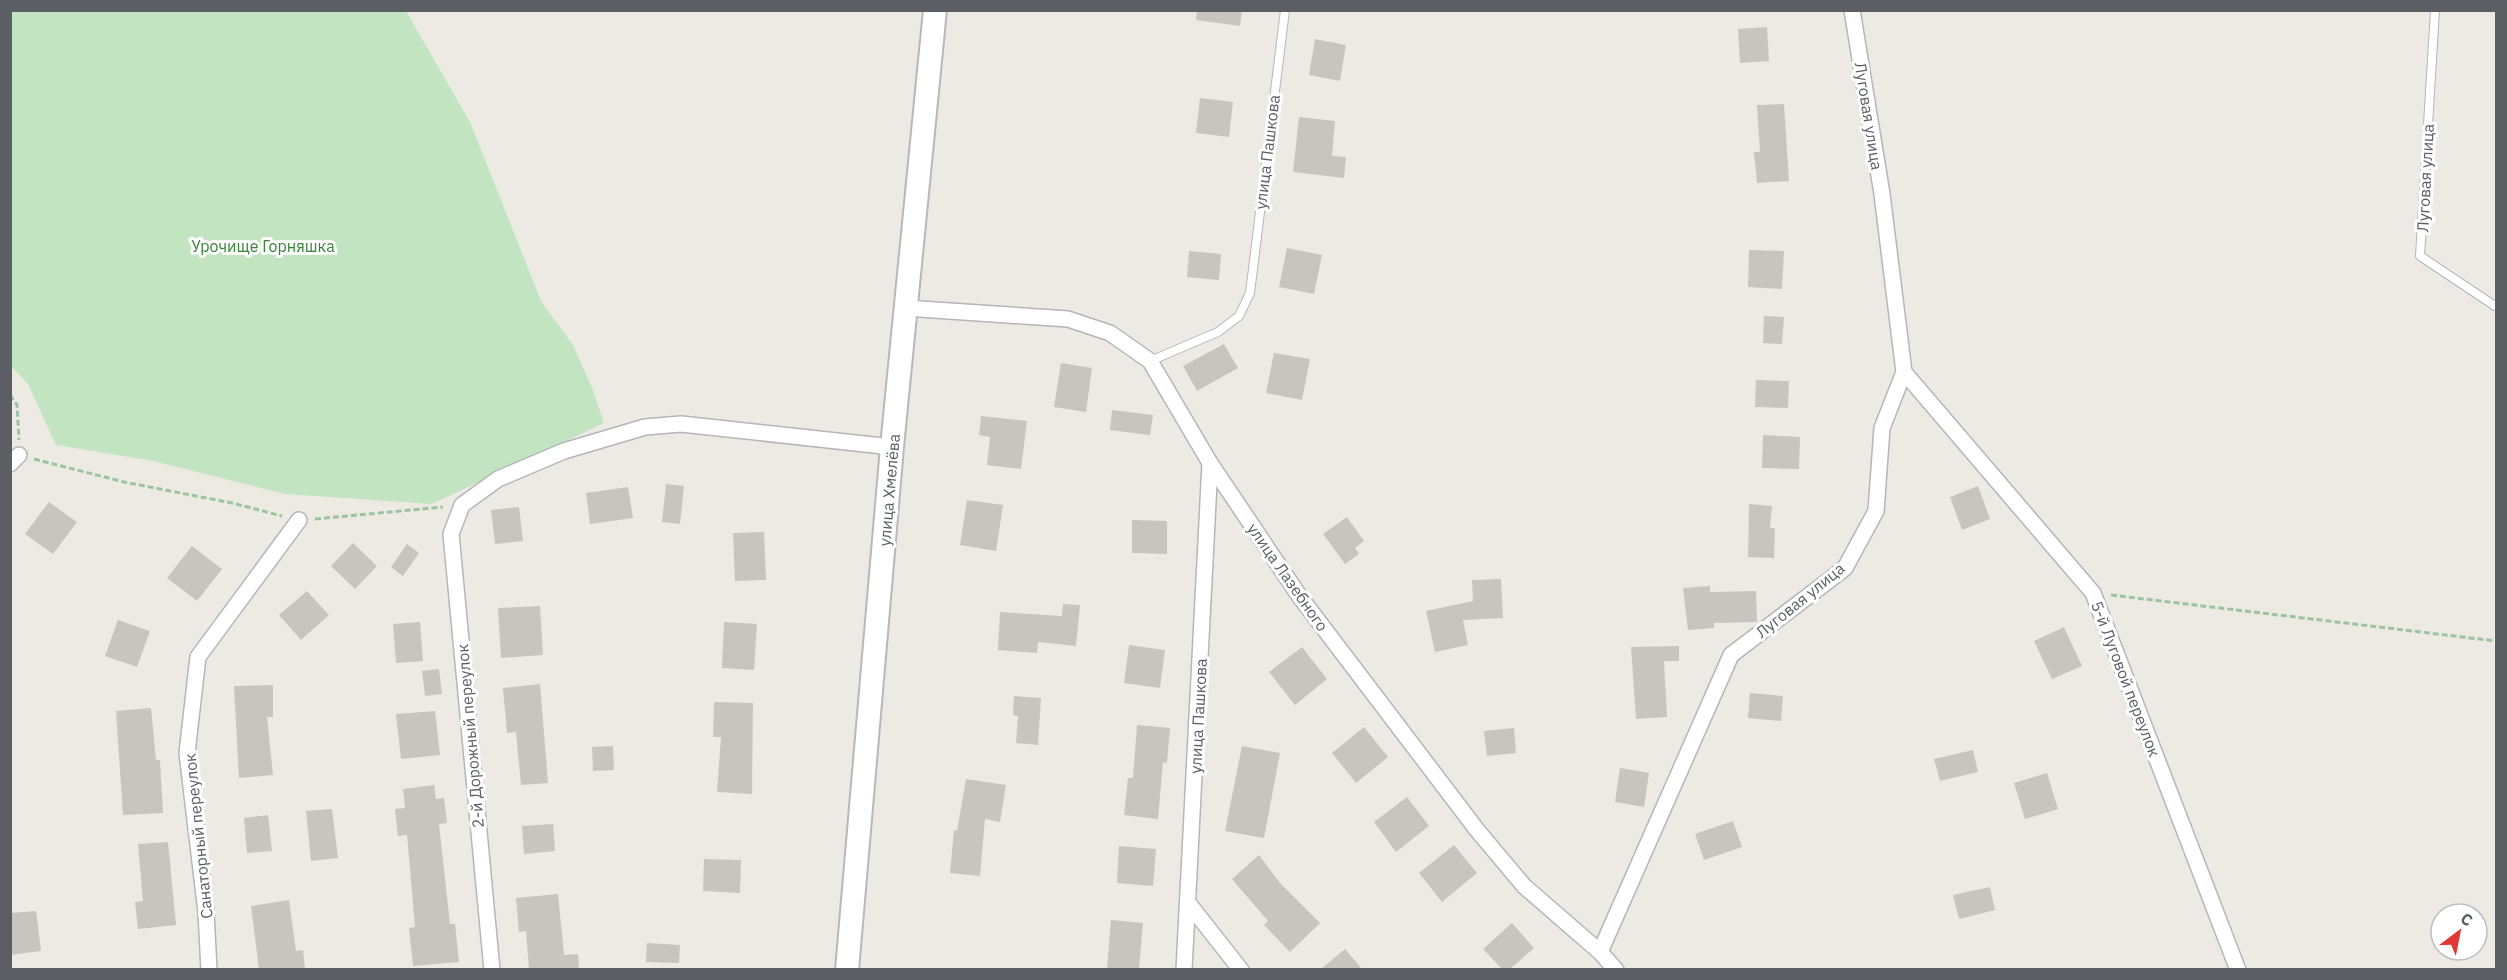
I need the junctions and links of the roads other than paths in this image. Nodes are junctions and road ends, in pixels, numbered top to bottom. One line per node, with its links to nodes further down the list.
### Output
1 (920, 10): 7 (main road)
2 (935, 10): 7 (main road, улица Хмелёва)
3 (1284, 10): 8 (lane, улица Пашкова)
4 (1852, 10): 9 (street, Луговая улица)
5 (2435, 10): 6 (lane, Луговая улица)
6 (2495, 306)
7 (905, 308): 8 (street, улица Лазебного); 10 (main road, улица Хмелёва)
8 (1150, 361): 11 (street, улица Лазебного)
9 (1904, 372): 14 (street, Луговая улица); 21 (street, 5-й Луговой переулок)
10 (892, 447): 16 (street, 2-й Дорожный переулок); 17 (main road, улица Хмелёва)
11 (1210, 463): 13 (street, улица Пашкова); 14 (street, улица Лазебного)
12 (299, 520): 15 (street, Санаторный переулок)
13 (1189, 904): 18 (street, улица Пашкова); 19 (street)
14 (1600, 952): 20 (street, улица Лазебного)
15 (209, 969)
16 (492, 969)
17 (847, 969)
18 (1184, 969)
19 (1241, 969)
20 (1616, 969)
21 (2238, 969)

